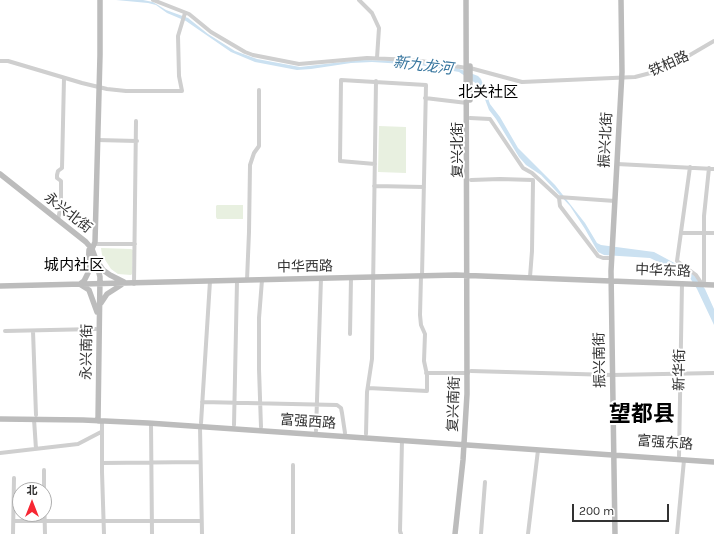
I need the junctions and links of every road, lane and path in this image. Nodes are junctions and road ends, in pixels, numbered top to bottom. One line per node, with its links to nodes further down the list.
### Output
1 (100, 0): 16 (main road)
2 (154, 0): 7 (street, 铁柏路)
3 (359, 0): 9 (street)
4 (466, 0): 11 (main road, 复兴北街)
5 (470, 0): 11 (main road, 复兴北街)
6 (621, 0): 13 (main road, 振兴北街)
7 (185, 13): 9 (street, 铁柏路); 16 (street)
8 (714, 41): 13 (street, 铁柏路)
9 (377, 58): 11 (street, 铁柏路)
10 (0, 61): 12 (street)
11 (468, 69): 13 (street, 铁柏路); 14 (main road, 复兴北街)
12 (64, 78): 16 (street); 36 (street)
13 (622, 79): 25 (main road, 振兴北街)
14 (468, 80): 19 (main road, 复兴北街); 20 (main road, 复兴北街)
15 (376, 81): 18 (street); 24 (street); 24 (street)
16 (99, 87): 22 (main road)
17 (259, 90): 51 (street)
18 (425, 98): 19 (street); 33 (street)
19 (467, 103): 45 (main road, 复兴北街)
20 (470, 118): 31 (main road, 复兴北街); 34 (street)
21 (136, 121): 23 (street)
22 (98, 140): 23 (street); 40 (main road)
23 (137, 141): 41 (street)
24 (375, 164): 32 (street)
25 (617, 164): 26 (street); 35 (main road, 振兴北街)
26 (690, 167): 27 (street); 37 (street)
27 (709, 168): 28 (street); 38 (street)
28 (714, 169)
29 (0, 174): 36 (main road, 永兴北街)
30 (0, 178): 42 (main road, 永兴北街)
31 (470, 180): 45 (main road, 复兴北街); 48 (street)
32 (374, 186): 33 (street); 47 (street)
33 (424, 187): 46 (street)
34 (559, 197): 35 (street); 44 (street)
35 (615, 201): 44 (main road, 振兴北街)
36 (58, 220): 42 (main road, 永兴北街)
37 (681, 233): 38 (street); 61 (street)
38 (704, 233): 39 (street); 61 (street)
39 (714, 233)
40 (95, 244): 41 (street); 42 (main road)
41 (135, 244): 60 (street)
42 (90, 250): 43 (main road, 永兴北街); 57 (main road); 58 (main road, 永兴北街)
43 (95, 257): 58 (main road, 永兴北街); 59 (main road)
44 (611, 257): 55 (main road, 振兴北街)
45 (469, 275): 46 (main road, 中华西路); 48 (main road, 中华西路); 69 (main road, 复兴南街)
46 (421, 276): 47 (main road, 中华西路); 70 (street)
47 (373, 277): 50 (main road, 中华西路); 74 (street)
48 (530, 277): 55 (main road, 中华西路)
49 (321, 278): 50 (main road, 中华西路); 52 (main road, 中华西路); 78 (street)
50 (351, 278): 68 (street)
51 (247, 280): 52 (main road, 中华西路); 54 (main road, 中华西路)
52 (262, 280): 77 (street)
53 (210, 281): 54 (main road, 中华西路); 60 (main road, 中华西路); 75 (street)
54 (237, 281): 76 (street)
55 (611, 281): 56 (main road, 中华东路); 73 (main road, 振兴南街)
56 (682, 283): 61 (main road, 中华东路); 72 (street, 新华街)
57 (77, 284): 58 (main road, 中华西路); 63 (main road, 中华西路); 64 (main road)
58 (99, 284): 59 (main road, 中华西路); 64 (main road, 永兴南街)
59 (125, 284): 60 (main road, 中华西路); 64 (main road)
60 (134, 284)
61 (703, 284): 62 (main road, 中华东路)
62 (714, 285)
63 (0, 286)
64 (98, 309): 65 (main road, 永兴南街); 82 (main road, 永兴南街)
65 (96, 329): 67 (street); 82 (main road, 永兴南街)
66 (5, 331): 67 (street)
67 (33, 331): 80 (street)
68 (350, 334)
69 (469, 372): 70 (street); 73 (street); 92 (main road, 复兴南街)
70 (426, 373): 74 (street)
71 (714, 373): 72 (street)
72 (680, 374): 73 (street); 97 (street, 新华街)
73 (612, 375): 96 (main road, 振兴南街)
74 (368, 388): 90 (street)
75 (202, 402): 76 (street); 84 (street)
76 (234, 402): 77 (street); 85 (street)
77 (260, 403): 78 (street); 86 (street)
78 (317, 404): 87 (street); 89 (street)
79 (0, 415): 80 (main road, 富强西路)
80 (35, 417): 81 (main road, 富强西路); 82 (main road, 富强西路); 93 (street)
81 (0, 419)
82 (98, 419): 83 (main road, 富强西路); 84 (main road, 富强西路); 88 (street)
83 (151, 423): 84 (main road, 富强西路); 99 (street)
84 (200, 425): 85 (main road, 富强西路); 91 (main road, 富强西路); 100 (street)
85 (234, 425): 86 (main road, 富强西路)
86 (261, 427): 87 (main road, 富强西路)
87 (316, 431): 89 (main road, 富强西路)
88 (102, 432): 93 (street); 102 (street)
89 (345, 433): 90 (main road, 富强西路)
90 (366, 434): 92 (main road, 富强西路)
91 (402, 440): 92 (main road, 富强西路); 121 (street)
92 (466, 443): 94 (main road, 富强西路); 96 (main road, 富强西路); 122 (main road, 复兴南街); 123 (main road, 复兴南街)
93 (36, 450): 95 (street)
94 (538, 450): 96 (main road, 富强西路); 125 (street)
95 (0, 453)
96 (614, 453): 97 (main road, 富强东路); 126 (main road, 振兴南街)
97 (682, 458): 98 (main road, 富强东路); 101 (main road, 富强东路); 127 (street, 新华街)
98 (714, 458)
99 (151, 462): 100 (street); 102 (street); 111 (street)
100 (200, 462): 112 (street)
101 (714, 462)
102 (102, 463): 110 (street)
103 (293, 465): 120 (street)
104 (44, 470): 107 (street)
105 (14, 478): 106 (street)
106 (14, 482)
107 (44, 482)
108 (485, 482): 124 (street)
109 (52, 521): 110 (street)
110 (104, 521): 111 (street); 117 (street)
111 (151, 521): 112 (street); 118 (street)
112 (201, 521): 119 (street)
113 (14, 522): 115 (street)
114 (44, 522): 116 (street)
115 (13, 534)
116 (44, 534)
117 (104, 534)
118 (152, 534)
119 (202, 534)
120 (293, 534)
121 (401, 534)
122 (455, 534)
123 (459, 534)
124 (481, 534)
125 (528, 534)
126 (616, 534)
127 (677, 534)

